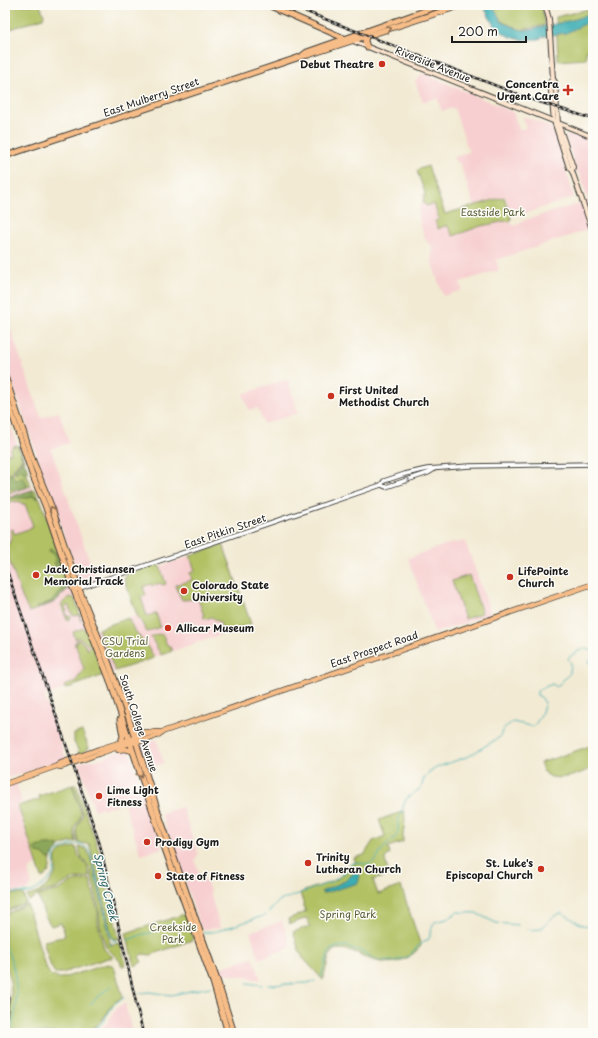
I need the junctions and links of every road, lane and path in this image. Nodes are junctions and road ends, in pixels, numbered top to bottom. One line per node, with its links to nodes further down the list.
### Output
1 (268, 5): 6 (highway, Riverside Avenue)
2 (441, 5): 6 (highway, East Mulberry Street)
3 (462, 5): 5 (highway, East Mulberry Street, one-way to 3)
4 (546, 6): 10 (main road)
5 (366, 37): 7 (highway, East Mulberry Street); 8 (highway)
6 (346, 38): 7 (highway, Riverside Avenue); 9 (highway, East Mulberry Street)
7 (353, 41): 8 (main road, Riverside Avenue); 9 (highway, East Mulberry Street)
8 (367, 47): 10 (main road, Riverside Avenue)
9 (302, 56): 14 (highway, East Mulberry Street)
10 (556, 122): 11 (main road, Riverside Avenue); 12 (main road); 15 (main road)
11 (571, 129): 12 (main road); 13 (main road, Riverside Avenue)
12 (562, 137): 15 (main road)
13 (593, 137)
14 (5, 156)
15 (572, 171): 16 (main road)
16 (593, 232)
17 (5, 376): 20 (highway, South College Avenue)
18 (5, 394): 19 (highway, South College Avenue)
19 (9, 406): 20 (highway); 25 (highway, South College Avenue)
20 (19, 419): 25 (highway, South College Avenue, one-way to 20)
21 (593, 464): 22 (street, East Pitkin Street)
22 (433, 470): 23 (street, East Pitkin Street, one-way to 22); 23 (street, East Pitkin Street)
23 (381, 485): 25 (street, East Pitkin Street)
24 (593, 584): 29 (main road, East Prospect Road)
25 (77, 590): 26 (highway, South College Avenue); 27 (highway, South College Avenue)
26 (109, 678): 27 (highway); 28 (highway, South College Avenue)
27 (122, 700): 30 (highway, South College Avenue)
28 (120, 712): 31 (highway); 32 (highway, South College Avenue)
29 (162, 732): 30 (main road, East Prospect Road); 30 (main road, East Prospect Road)
30 (135, 737): 32 (main road); 38 (highway, South College Avenue)
31 (121, 742): 32 (main road); 35 (main road)
32 (130, 742): 33 (main road); 34 (highway, South College Avenue)
33 (115, 749): 34 (main road); 35 (main road)
34 (132, 751): 37 (highway, South College Avenue, one-way to 37)
35 (57, 766): 36 (main road)
36 (5, 784)
37 (150, 806): 38 (highway); 39 (highway, South College Avenue)
38 (158, 812): 40 (highway, South College Avenue)
39 (155, 819): 40 (highway); 41 (highway, South College Avenue)
40 (163, 826): 41 (highway, South College Avenue)
41 (196, 928): 42 (highway, South College Avenue)
42 (198, 935): 45 (highway, South College Avenue); 46 (highway, South College Avenue)
43 (5, 977): 44 (street)
44 (5, 1016)
45 (228, 1033)
46 (234, 1033)

